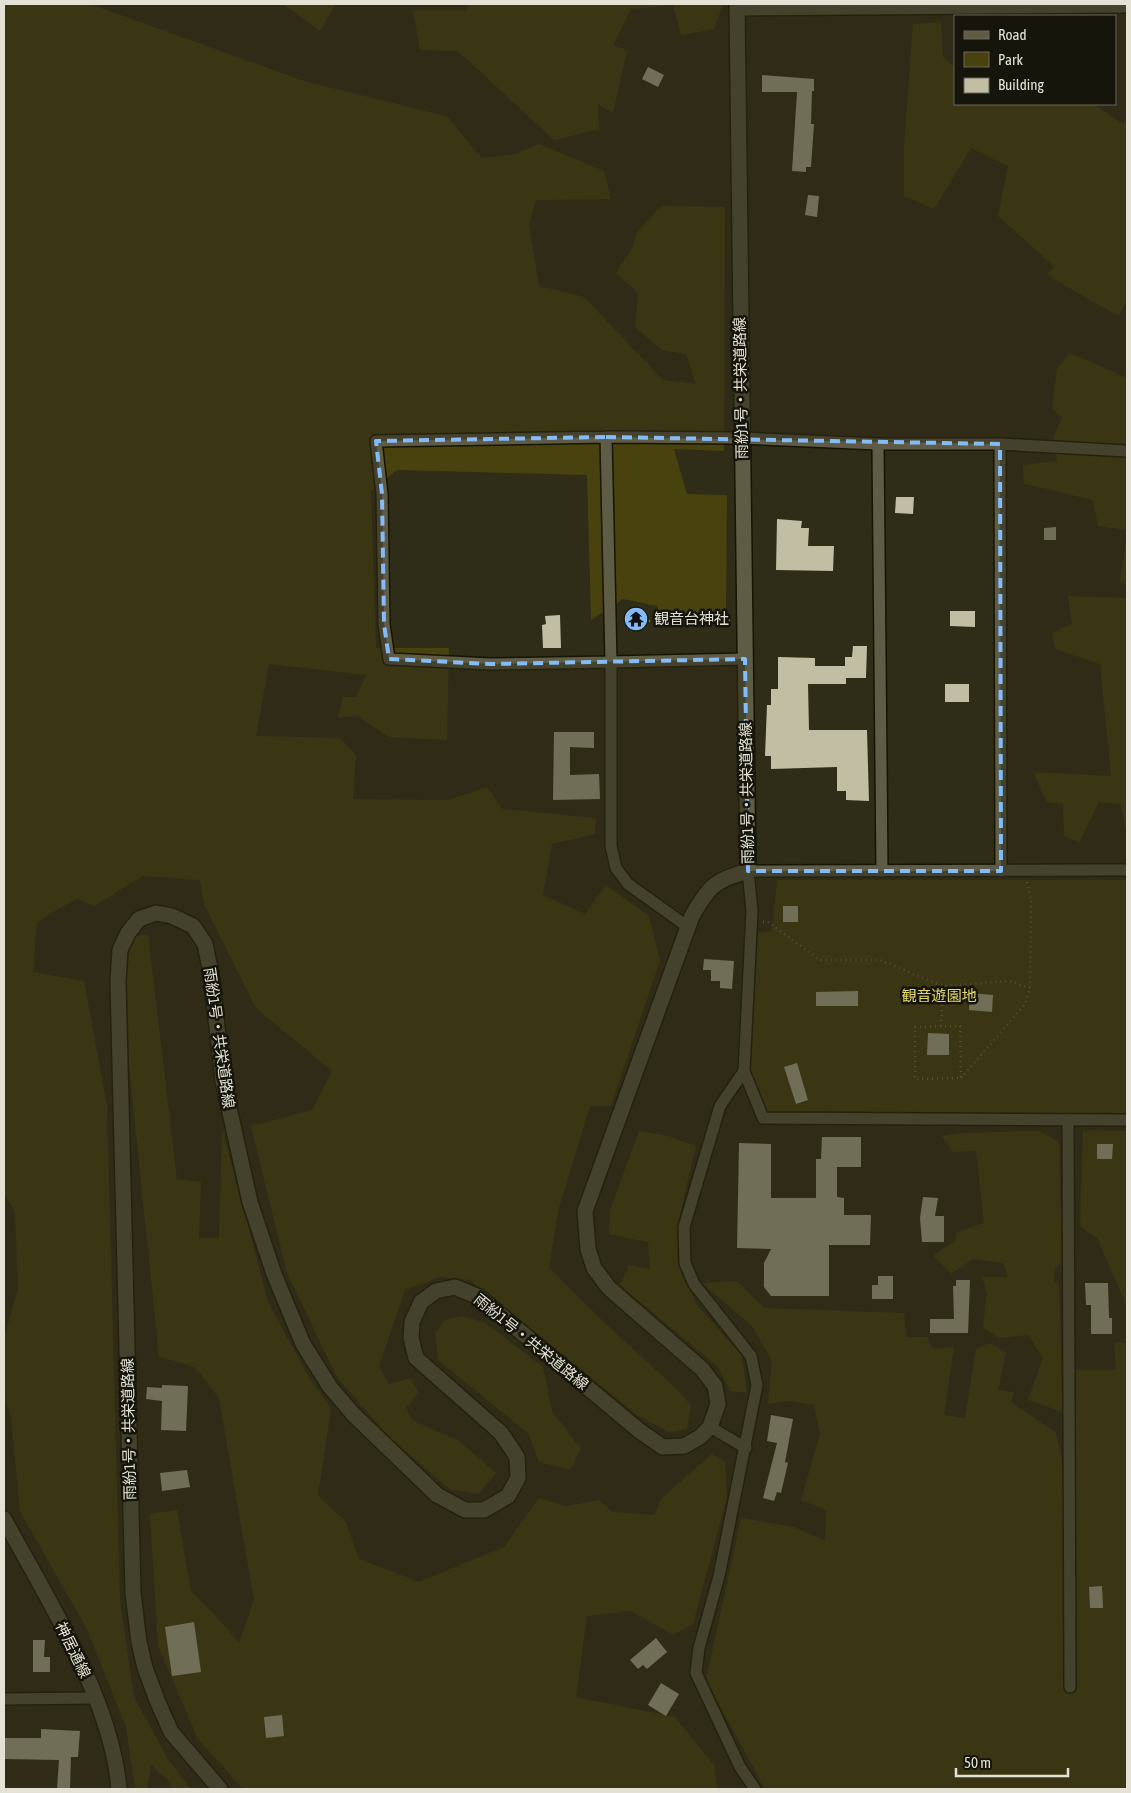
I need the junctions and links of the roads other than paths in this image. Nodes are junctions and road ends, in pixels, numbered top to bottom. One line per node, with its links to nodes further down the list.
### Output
1 (737, 7): 2 (street); 4 (street, 雨紛1号・共栄道路線)
2 (1127, 7)
3 (606, 437): 4 (street); 9 (street); 9 (street)
4 (742, 438): 5 (street); 8 (street, 雨紛1号・共栄道路線)
5 (878, 444): 6 (street); 12 (street)
6 (1000, 444): 7 (street); 13 (street)
7 (1127, 451)
8 (745, 659): 9 (street); 11 (street, 雨紛1号・共栄道路線)
9 (611, 662): 14 (street)
10 (1127, 870): 13 (street)
11 (748, 871): 12 (street); 14 (street, 雨紛1号・共栄道路線); 15 (street)
12 (882, 871): 13 (street)
13 (1001, 871)
14 (688, 927): 18 (street, 雨紛1号・共栄道路線)
15 (744, 1071): 16 (street); 19 (street)
16 (1068, 1120): 17 (street); 21 (street)
17 (1127, 1120)
18 (710, 1426): 19 (street); 25 (street, 雨紛1号・共栄道路線)
19 (746, 1448): 26 (street)
20 (4, 1519): 22 (street, 神居通線)
21 (1070, 1687)
22 (95, 1698): 23 (street); 24 (street, 神居通線)
23 (4, 1699)
24 (119, 1789)
25 (220, 1789)
26 (756, 1789)

